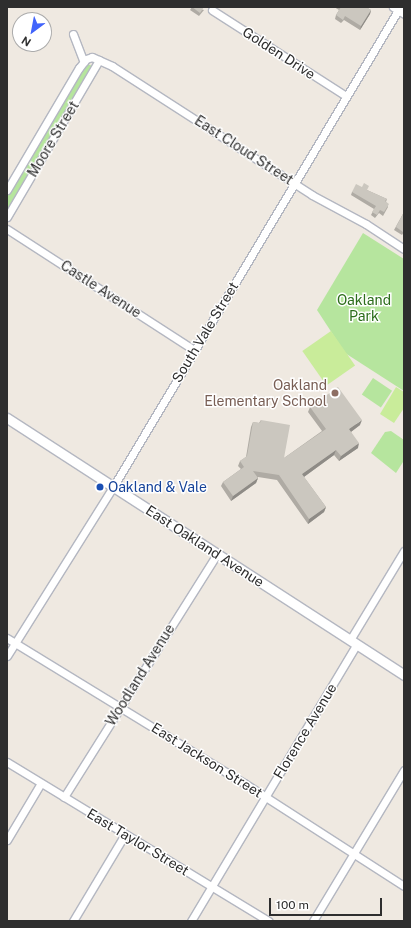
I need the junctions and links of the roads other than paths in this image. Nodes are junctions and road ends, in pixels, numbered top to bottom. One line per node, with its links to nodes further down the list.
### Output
1 (212, 10): 6 (street, Golden Drive)
2 (399, 10): 6 (street, South Vale Street)
3 (73, 34): 5 (street)
4 (99, 60): 5 (street); 7 (street, East Cloud Street); 9 (street, Moore Street)
5 (84, 62): 8 (street, Moore Street)
6 (346, 96): 7 (street, South Vale Street)
7 (294, 182): 11 (street, East Cloud Street); 12 (street, South Vale Street)
8 (7, 190)
9 (7, 217)
10 (7, 229): 12 (street, Castle Avenue)
11 (404, 249)
12 (194, 350): 14 (street, South Vale Street)
13 (7, 418): 14 (main road, East Oakland Avenue)
14 (113, 487): 16 (main road, East Oakland Avenue); 19 (street, South Vale Street)
15 (404, 551): 18 (street, Florence Avenue)
16 (217, 554): 18 (main road, East Oakland Avenue); 22 (street, Woodland Avenue)
17 (7, 638): 19 (street, East Jackson Street)
18 (353, 642): 21 (main road, East Oakland Avenue); 27 (street, Florence Avenue)
19 (15, 643): 20 (street, South Vale Street); 22 (street, East Jackson Street)
20 (7, 656)
21 (404, 675)
22 (120, 707): 26 (street, Woodland Avenue); 27 (street, East Jackson Street)
23 (7, 762): 25 (street, East Taylor Street)
24 (404, 770): 30 (street)
25 (41, 783): 26 (street, East Taylor Street); 29 (street)
26 (64, 797): 28 (street, East Taylor Street)
27 (266, 797): 30 (street, East Jackson Street); 31 (street, Florence Avenue)
28 (125, 834): 31 (street, East Taylor Street); 33 (street)
29 (7, 840)
30 (354, 854): 32 (street, East Jackson Street); 36 (street)
31 (212, 886): 34 (street, Florence Avenue); 35 (street, East Taylor Street)
32 (404, 886)
33 (73, 921)
34 (191, 921)
35 (268, 921)
36 (313, 921)

